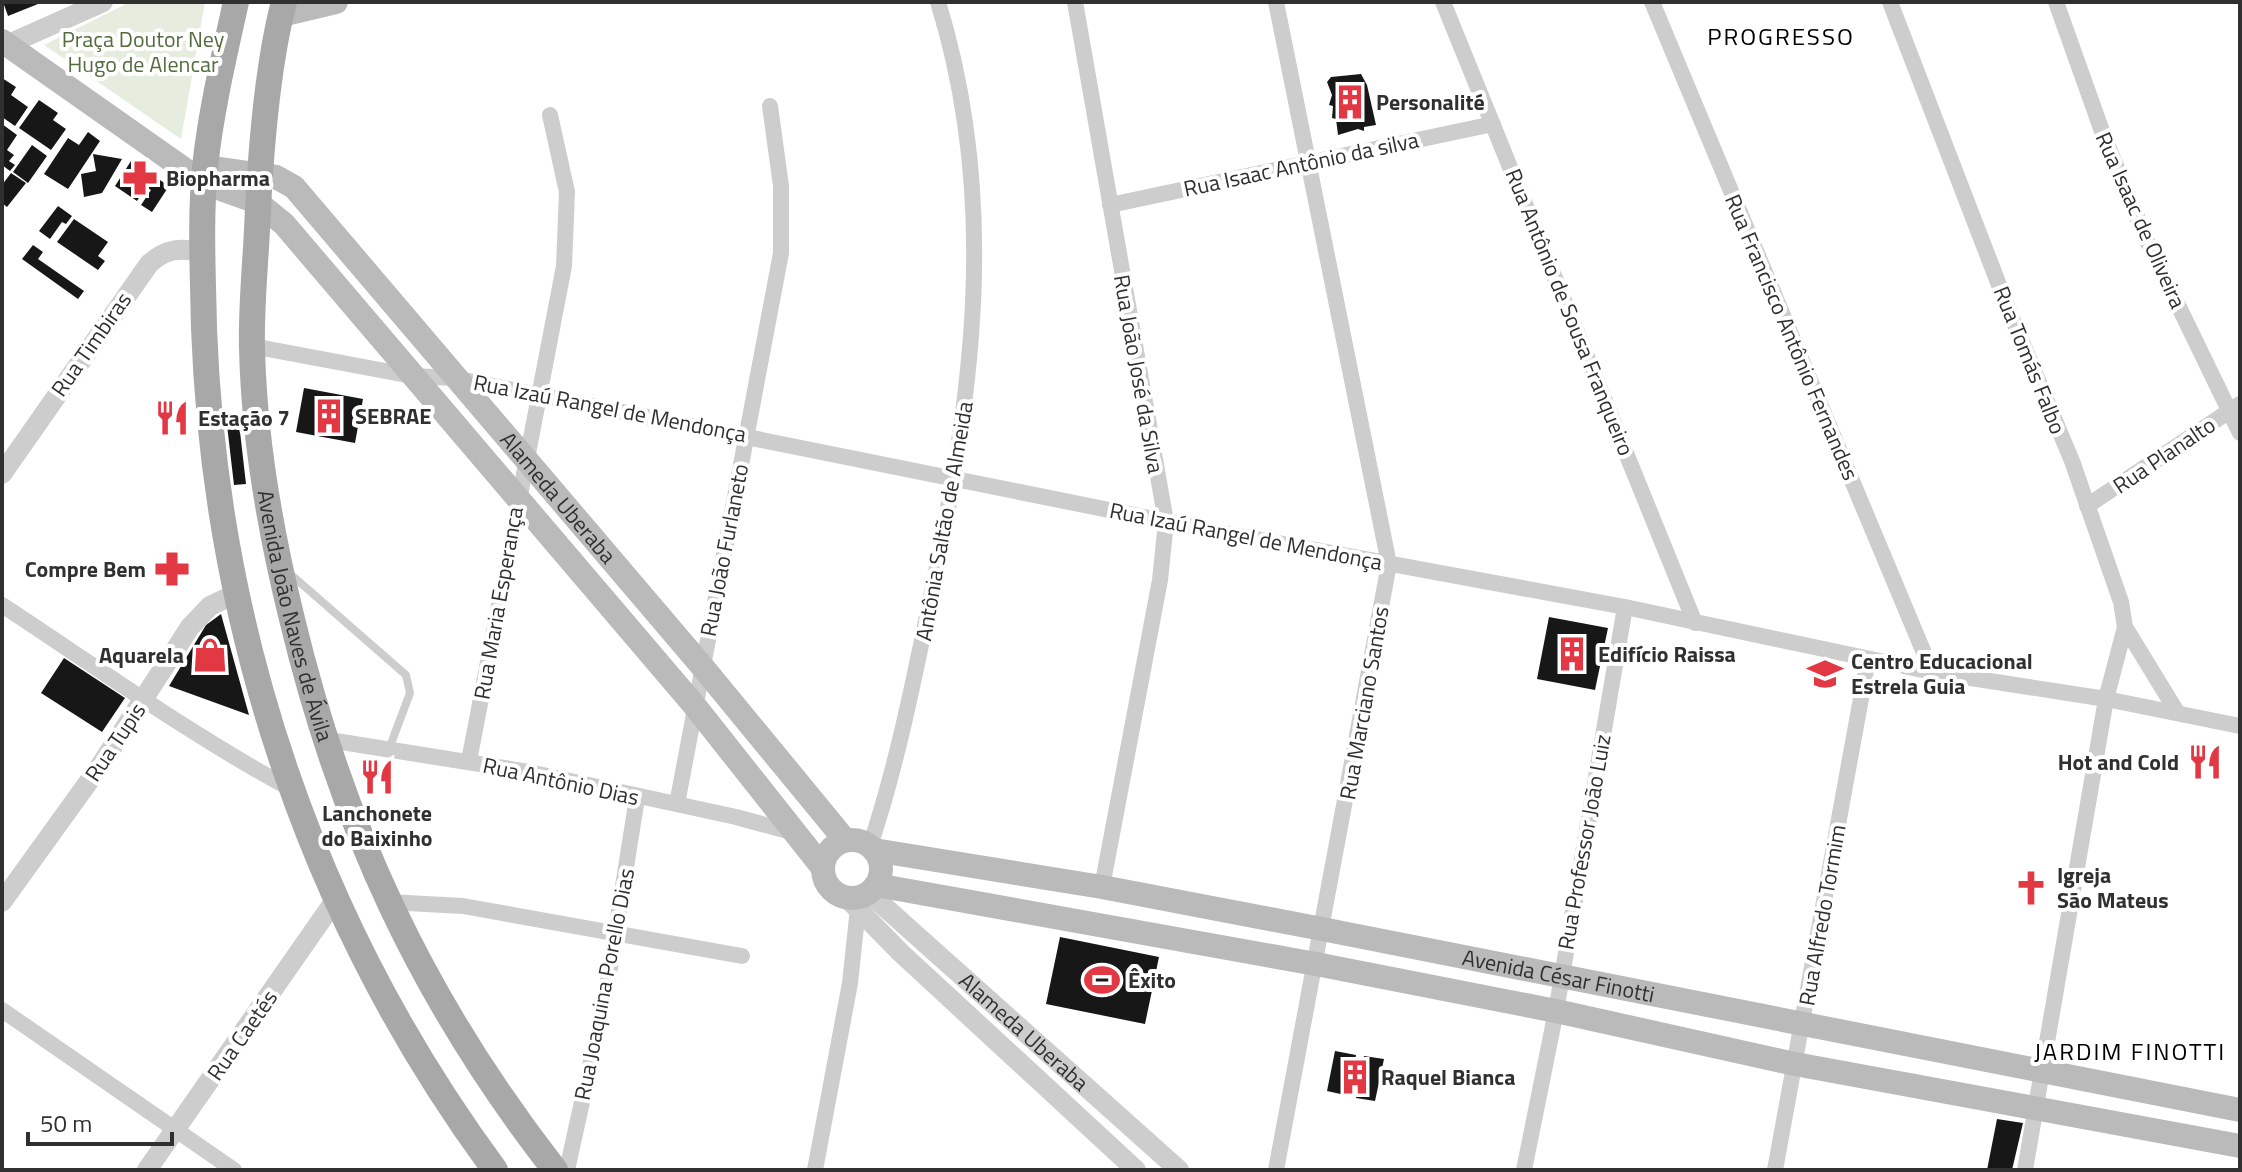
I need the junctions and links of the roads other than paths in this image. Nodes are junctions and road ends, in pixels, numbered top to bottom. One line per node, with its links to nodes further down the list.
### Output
1 (103, 2): 12 (street)
2 (236, 2): 17 (main road)
3 (336, 2): 11 (main road)
4 (938, 2): 30 (street, Antônia Saltão de Almeida)
5 (1075, 2): 19 (street, Rua João José da Silva)
6 (1276, 2): 16 (street, Rua Marciano Santos)
7 (1443, 2): 15 (street, Rua Antônio de Sousa Franqueiro)
8 (1652, 2): 43 (street, Rua Francisco Antônio Fernandes)
9 (1890, 2): 32 (street, Rua Tomás Falbo)
10 (2056, 2): 25 (street, Rua Isaac de Oliveira)
11 (283, 8): 18 (main road, Avenida João Naves de Ávila)
12 (3, 44): 17 (main road)
13 (770, 106): 27 (street, Rua João Furlaneto)
14 (550, 115): 24 (street, Rua Maria Esperança)
15 (1493, 124): 16 (street, Rua Isaac Antônio da silva); 39 (street, Rua Antônio de Sousa Franqueiro)
16 (1307, 162): 19 (street, Rua Isaac Antônio da silva); 35 (street, Rua Marciano Santos)
17 (205, 175): 18 (main road); 20 (main road)
18 (257, 189): 21 (main road, Avenida João Naves de Ávila); 22 (main road, Alameda Uberaba); 23 (main road, Alameda Uberaba)
19 (1110, 205): 33 (street, Rua João José da Silva)
20 (203, 252): 29 (street, Rua Timbiras); 36 (main road)
21 (252, 346): 22 (street, Rua Izaú Rangel de Mendonça); 34 (main road, Avenida João Naves de Ávila)
22 (412, 376): 23 (street, Rua Izaú Rangel de Mendonça); 31 (main road, Alameda Uberaba)
23 (454, 378): 24 (street, Rua Izaú Rangel de Mendonça); 28 (main road, Alameda Uberaba)
24 (540, 395): 27 (street, Rua Izaú Rangel de Mendonça); 28 (street, Rua Maria Esperança)
25 (2234, 408): 26 (street, Rua Isaac de Oliveira); 32 (street, Rua Planalto)
26 (2240, 433)
27 (747, 435): 30 (street, Rua Izaú Rangel de Mendonça); 42 (street, Rua João Furlaneto)
28 (524, 459): 31 (street, Rua Maria Esperança); 42 (main road, Alameda Uberaba)
29 (2, 474)
30 (956, 477): 33 (street, Rua Izaú Rangel de Mendonça); 57 (street, Antônia Saltão de Almeida)
31 (516, 501): 46 (main road, Alameda Uberaba); 51 (street, Rua Maria Esperança)
32 (2087, 506): 40 (street, Rua Tomás Falbo)
33 (1166, 522): 35 (street, Rua Izaú Rangel de Mendonça); 59 (street, Rua João José da Silva)
34 (277, 562): 49 (main road, Avenida João Naves de Ávila); 50 (lane)
35 (1389, 564): 38 (street, Rua Izaú Rangel de Mendonça); 64 (street, Rua Marciano Santos)
36 (237, 593): 45 (street, Rua Tupis); 52 (main road)
37 (2, 605): 45 (street)
38 (1625, 607): 39 (street, Rua Izaú Rangel de Mendonça); 68 (street, Rua Professor João Luiz)
39 (1695, 623): 41 (street, Rua Izaú Rangel de Mendonça)
40 (2125, 627): 44 (street); 47 (street, Rua Tomás Falbo)
41 (1868, 660): 43 (street, Rua Izaú Rangel de Mendonça); 71 (street, Rua Alfredo Tormim)
42 (701, 665): 46 (street, Rua João Furlaneto); 56 (main road, Alameda Uberaba)
43 (1932, 672): 44 (street, Rua Izaú Rangel de Mendonça)
44 (2106, 699): 47 (street, Rua Izaú Rangel de Mendonça); 73 (street)
45 (142, 702): 52 (street); 62 (street, Rua Tupis)
46 (694, 705): 54 (street, Rua João Furlaneto); 55 (main road, Alameda Uberaba)
47 (2177, 712): 48 (street, Rua Izaú Rangel de Mendonça)
48 (2240, 726)
49 (323, 739): 50 (street, Rua Antônio Dias); 63 (main road, Avenida João Naves de Ávila)
50 (389, 749): 51 (street, Rua Antônio Dias)
51 (469, 761): 53 (street, Rua Antônio Dias)
52 (291, 789): 61 (main road)
53 (637, 798): 54 (street, Rua Antônio Dias); 65 (street, Rua Joaquina Porello Dias)
54 (677, 804): 55 (street, Rua Antônio Dias)
55 (797, 834): 58 (main road, Alameda Uberaba)
56 (845, 840): 57 (main road); 58 (main road)
57 (872, 848): 59 (main road, Avenida César Finotti); 60 (main road)
58 (823, 868): 60 (main road, Alameda Uberaba)
59 (1102, 887): 64 (main road, Avenida César Finotti)
60 (863, 896): 67 (main road, Avenida César Finotti); 83 (street); 84 (street, Alameda Uberaba); 85 (street, Alameda Uberaba)
61 (336, 899): 76 (street, Rua Caetés); 78 (main road)
62 (2, 902)
63 (388, 902): 65 (street); 81 (main road, Avenida João Naves de Ávila)
64 (1322, 929): 67 (street, Rua Marciano Santos); 68 (main road, Avenida César Finotti)
65 (614, 935): 66 (street); 82 (street, Rua Joaquina Porello Dias)
66 (742, 956)
67 (1316, 964): 70 (main road, Avenida César Finotti); 86 (street, Rua Marciano Santos)
68 (1561, 978): 70 (street, Rua Professor João Luiz); 71 (main road, Avenida César Finotti)
69 (2, 1010): 76 (street)
70 (1556, 1011): 72 (main road, Avenida César Finotti); 87 (street, Rua Professor João Luiz)
71 (1802, 1026): 72 (street, Rua Alfredo Tormim); 73 (main road, Avenida César Finotti)
72 (1795, 1064): 74 (main road, Avenida César Finotti); 88 (street, Rua Alfredo Tormim)
73 (2042, 1070): 74 (street); 75 (main road, Avenida César Finotti)
74 (2036, 1108): 77 (main road, Avenida César Finotti); 89 (street)
75 (2240, 1110)
76 (176, 1128): 79 (street, Rua Caetés); 80 (street)
77 (2240, 1146)
78 (489, 1167)
79 (147, 1170)
80 (234, 1170)
81 (555, 1170)
82 (567, 1170)
83 (815, 1170)
84 (1136, 1170)
85 (1179, 1170)
86 (1276, 1170)
87 (1524, 1170)
88 (1775, 1170)
89 (2025, 1170)

